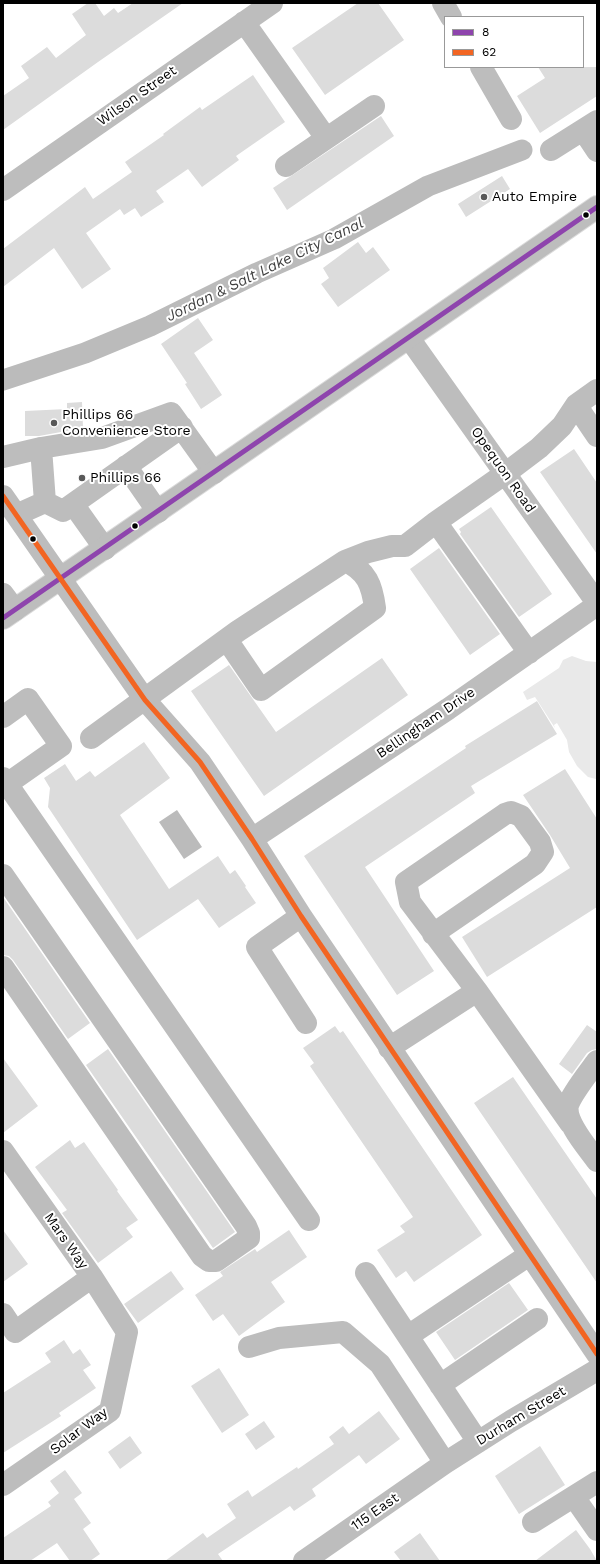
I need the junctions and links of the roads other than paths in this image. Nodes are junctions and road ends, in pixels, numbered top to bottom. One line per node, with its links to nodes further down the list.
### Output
1 (272, 3): 4 (street, Wilson Street)
2 (443, 3): 3 (street)
3 (450, 16)
4 (244, 22): 9 (street); 13 (street, Wilson Street)
5 (482, 68): 7 (street)
6 (374, 106): 9 (street)
7 (510, 119)
8 (590, 126): 10 (street); 11 (street)
9 (326, 138): 12 (street)
10 (552, 150)
11 (597, 151)
12 (286, 166)
13 (3, 190)
14 (597, 207): 15 (street)
15 (409, 338): 23 (street); 24 (street, Opequon Road)
16 (597, 390): 17 (street)
17 (576, 405): 19 (street); 24 (street)
18 (182, 427): 20 (street); 22 (street); 23 (street)
19 (597, 436)
20 (41, 448): 21 (street); 26 (street)
21 (3, 457)
22 (126, 466): 27 (street); 28 (street)
23 (214, 473): 28 (street)
24 (506, 473): 30 (street); 34 (street, Opequon Road)
25 (3, 496): 29 (street)
26 (45, 502): 27 (street); 29 (street)
27 (73, 504): 31 (street)
28 (158, 512): 31 (street)
29 (16, 515): 33 (street)
30 (436, 522): 32 (street); 37 (street)
31 (105, 549): 33 (street)
32 (345, 561): 36 (street); 36 (street)
33 (61, 579): 35 (street); 38 (street)
34 (597, 604): 37 (street, Bellingham Drive)
35 (7, 607)
36 (227, 640): 38 (street)
37 (529, 653): 42 (street, Bellingham Drive)
38 (145, 700): 40 (street); 42 (street)
39 (3, 717): 41 (street)
40 (91, 738)
41 (5, 781): 54 (street)
42 (252, 839): 44 (street)
43 (3, 876): 46 (street)
44 (301, 916): 48 (street); 49 (street)
45 (434, 934): 45 (street); 47 (street)
46 (3, 967)
47 (477, 991): 49 (street); 51 (street)
48 (306, 1023)
49 (389, 1048): 55 (street)
50 (597, 1061): 51 (street)
51 (570, 1123): 53 (street)
52 (3, 1151): 57 (street, Mars Way)
53 (596, 1158)
54 (309, 1220)
55 (529, 1255): 61 (street); 63 (street)
56 (366, 1273): 61 (street)
57 (92, 1277): 58 (street); 60 (street, Mars Way)
58 (3, 1314)
59 (537, 1319): 65 (street)
60 (127, 1332): 69 (street, Solar Way)
61 (408, 1336): 65 (street)
62 (249, 1347): 67 (street)
63 (597, 1354)
64 (597, 1370): 66 (street, Durham Street)
65 (440, 1384): 66 (street)
66 (478, 1442): 67 (street, Durham Street)
67 (445, 1463): 73 (street, 115 East)
68 (597, 1482): 70 (street)
69 (3, 1485)
70 (574, 1497): 71 (street); 72 (street)
71 (533, 1522)
72 (597, 1530)
73 (304, 1561)

